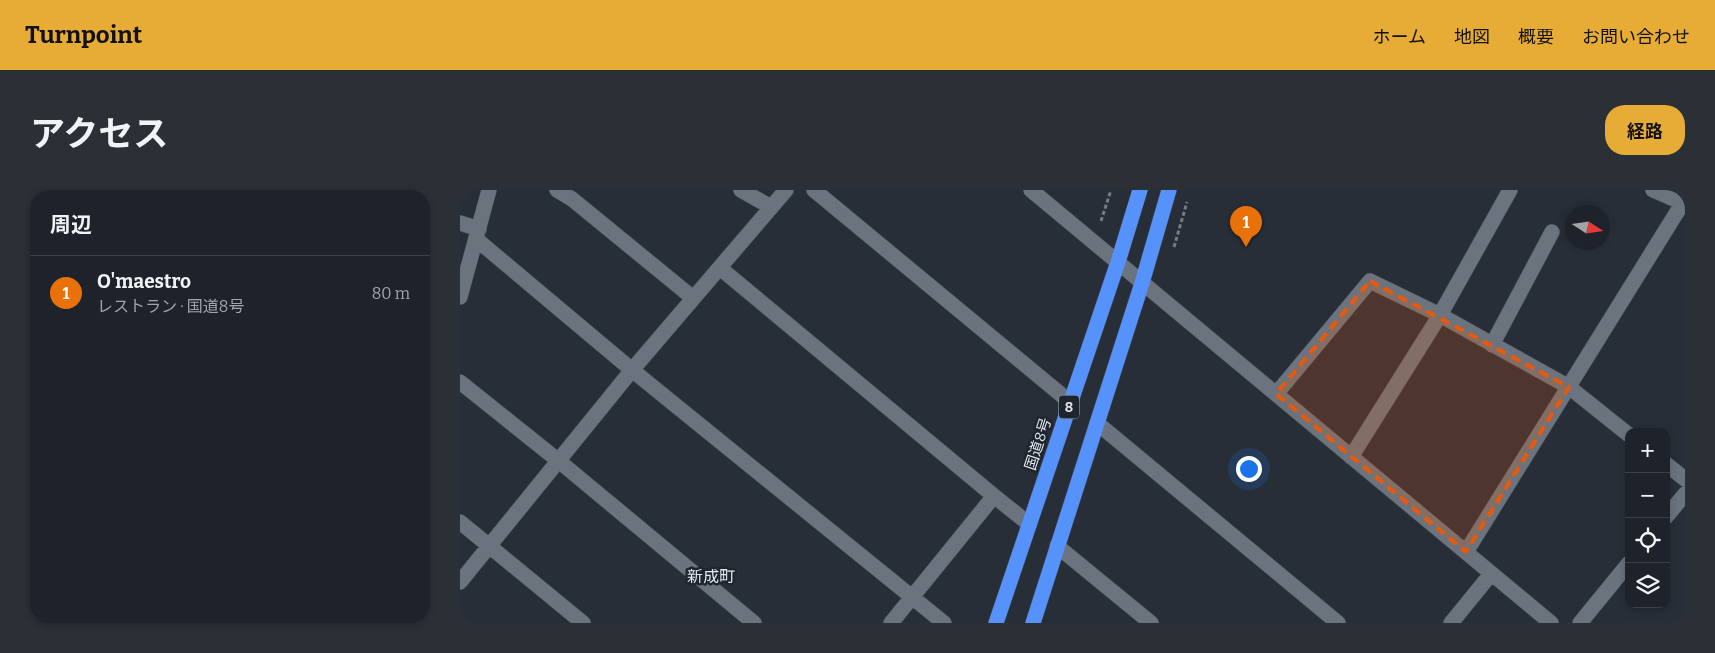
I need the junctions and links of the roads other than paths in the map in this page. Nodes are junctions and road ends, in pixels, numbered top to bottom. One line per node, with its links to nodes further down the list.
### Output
1 (489, 190): 15 (street)
2 (557, 190): 20 (street)
3 (741, 190): 12 (street)
4 (786, 190): 12 (street)
5 (814, 190): 27 (street)
6 (1031, 190): 16 (street)
7 (1140, 190): 16 (highway, 国道8号 / 8)
8 (1169, 190): 18 (highway, 8)
9 (1510, 190): 21 (street)
10 (1653, 190): 11 (street)
11 (1682, 199): 25 (street)
12 (771, 207): 17 (street)
13 (460, 224): 15 (street)
14 (1552, 232): 22 (street)
15 (478, 234): 19 (street); 23 (street)
16 (1118, 262): 18 (street); 27 (highway, 国道8号 / 8)
17 (720, 268): 20 (street); 35 (street)
18 (1142, 283): 26 (street); 28 (highway, 8)
19 (460, 297)
20 (693, 298): 23 (street)
21 (1440, 315): 22 (street); 26 (street); 30 (street)
22 (1492, 344): 25 (street)
23 (632, 370): 31 (street); 45 (street)
24 (460, 382): 31 (street)
25 (1569, 388): 29 (street); 41 (street)
26 (1276, 394): 30 (street)
27 (1070, 402): 38 (highway, 国道8号 / 8)
28 (1097, 423): 40 (highway, 8); 53 (street)
29 (1625, 432)
30 (1351, 457): 41 (street)
31 (560, 462): 39 (street); 47 (street)
32 (1670, 467): 33 (street)
33 (1685, 479)
34 (1685, 494): 36 (street)
35 (994, 496): 38 (street); 45 (street)
36 (1670, 512)
37 (460, 522): 39 (street)
38 (1029, 524): 50 (highway, 国道8号 / 8)
39 (489, 546): 44 (street); 46 (street)
40 (1057, 546): 51 (highway, 8); 52 (street)
41 (1466, 552): 43 (street)
42 (1625, 568): 56 (street)
43 (1491, 574): 54 (street); 55 (street)
44 (460, 582)
45 (912, 598): 48 (street); 49 (street)
46 (583, 623)
47 (754, 623)
48 (890, 623)
49 (944, 623)
50 (996, 623)
51 (1032, 623)
52 (1151, 623)
53 (1338, 623)
54 (1451, 623)
55 (1551, 623)
56 (1580, 623)

